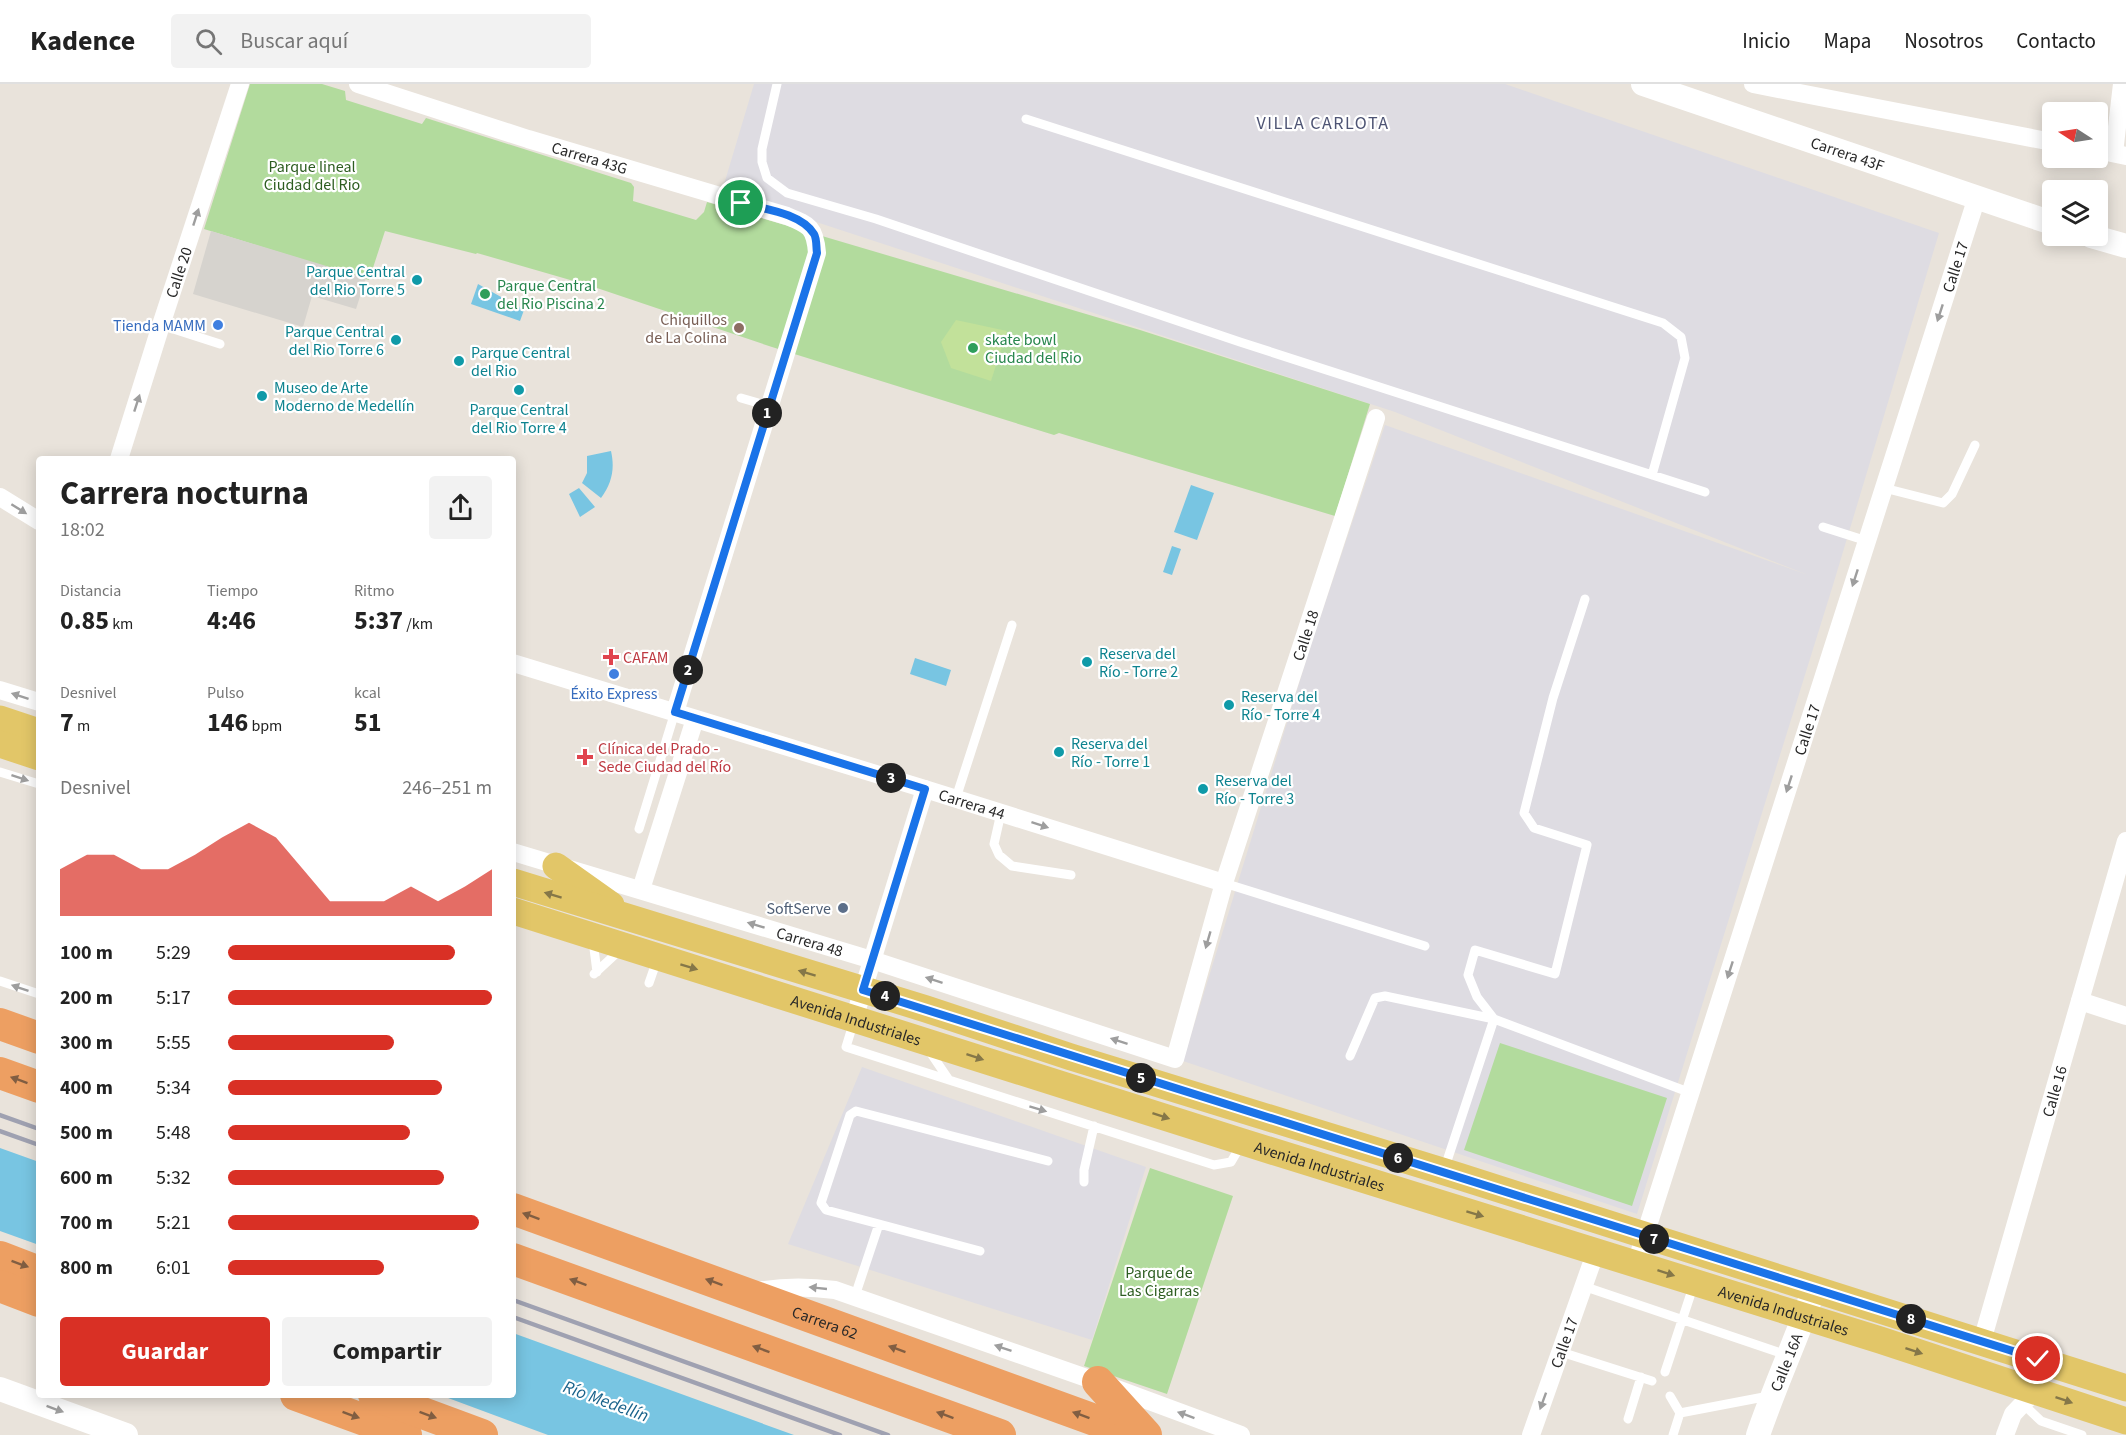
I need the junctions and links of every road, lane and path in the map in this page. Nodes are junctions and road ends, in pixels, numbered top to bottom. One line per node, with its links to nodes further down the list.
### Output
1 (240, 84): 14 (street, Calle 20, one-way to 1)
2 (358, 84): 17 (street, Carrera 43G)
3 (777, 84): 21 (lane)
4 (1753, 84): 8 (street)
5 (2122, 84): 9 (street)
6 (1651, 85): 10 (street, Carrera 43F)
7 (1026, 119): 21 (lane)
8 (2042, 140)
9 (2112, 153)
10 (1977, 197): 11 (street, Carrera 43F); 22 (street, Calle 17, one-way to 22)
11 (2042, 220)
12 (2108, 241): 13 (street)
13 (2126, 246)
14 (161, 325): 15 (lane); 20 (street, Calle 20, one-way to 14)
15 (220, 344)
16 (741, 398): 17 (lane)
17 (769, 406): 33 (street)
18 (1376, 418): 51 (street, Calle 18)
19 (1975, 445): 22 (lane)
20 (120, 456)
21 (1652, 475): 23 (lane)
22 (1884, 488): 27 (street, Calle 17)
23 (1705, 492)
24 (0, 497): 25 (street, one-way to 25)
25 (36, 519)
26 (1823, 527): 27 (lane)
27 (1867, 541): 75 (street, Calle 17, one-way to 75)
28 (1585, 599): 66 (lane)
29 (1012, 625): 42 (lane)
30 (516, 664): 33 (street, Carrera 44)
31 (0, 690): 32 (street, one-way to 31)
32 (36, 701)
33 (675, 712): 34 (street, Carrera 44); 44 (lane)
34 (695, 718): 41 (street, Carrera 44); 50 (street)
35 (0, 719): 36 (main road)
36 (36, 731)
37 (0, 744): 38 (main road)
38 (36, 756)
39 (0, 771): 40 (lane, one-way to 40)
40 (36, 783)
41 (925, 789): 42 (street, Carrera 44); 58 (street)
42 (956, 798): 43 (street, Carrera 44)
43 (1001, 813): 48 (lane); 51 (street, Carrera 44, one-way to 51)
44 (639, 829)
45 (2126, 841): 63 (street, Calle 16)
46 (516, 853): 47 (street, Carrera 48)
47 (556, 866): 53 (main road); 58 (street, Carrera 48, one-way to 47)
48 (1071, 875)
49 (516, 883): 53 (main road, Avenida Industriales, one-way to 49)
50 (643, 883)
51 (1224, 884): 55 (lane); 71 (street, Calle 18, one-way to 71)
52 (516, 912): 54 (main road, Avenida Industriales)
53 (629, 918): 61 (main road, Avenida Industriales, one-way to 53)
54 (593, 937): 56 (main road, Avenida Industriales); 56 (lane)
55 (1425, 946)
56 (624, 947): 57 (main road, Avenida Industriales)
57 (658, 957): 60 (lane); 65 (main road, Avenida Industriales, one-way to 65)
58 (872, 960): 61 (street); 71 (street, Carrera 48, one-way to 58)
59 (0, 981): 62 (lane, one-way to 59)
60 (649, 983)
61 (863, 990): 65 (street); 79 (main road, Avenida Industriales)
62 (36, 993)
63 (2080, 1001): 64 (street); 99 (street, Calle 16)
64 (2126, 1016)
65 (854, 1019): 69 (main road, Avenida Industriales); 73 (lane)
66 (1494, 1019): 70 (lane); 75 (lane); 79 (lane)
67 (0, 1024): 68 (highway)
68 (36, 1037)
69 (922, 1040): 73 (lane); 77 (main road, Avenida Industriales, one-way to 77)
70 (1350, 1056)
71 (1174, 1059)
72 (0, 1073): 74 (highway, one-way to 72)
73 (949, 1080): 76 (lane, one-way to 76)
74 (36, 1086)
75 (1691, 1093): 83 (street, Calle 17)
76 (1094, 1126): 77 (lane); 80 (lane)
77 (1243, 1142): 85 (main road, Avenida Industriales, one-way to 85)
78 (1048, 1161): 82 (lane)
79 (1444, 1172): 83 (main road, Avenida Industriales)
80 (1084, 1182)
81 (516, 1210): 94 (highway, Carrera 62, one-way to 81)
82 (879, 1224): 84 (lane); 95 (lane)
83 (1645, 1236): 88 (street, Calle 17); 93 (main road, Avenida Industriales)
84 (980, 1251)
85 (1596, 1251): 88 (main road, Avenida Industriales); 92 (street, Calle 17)
86 (0, 1257): 89 (highway, one-way to 89)
87 (516, 1260): 119 (highway, one-way to 87)
88 (1636, 1263): 90 (main road, Avenida Industriales, one-way to 90)
89 (36, 1271)
90 (1695, 1282): 97 (main road, Avenida Industriales); 98 (lane)
91 (0, 1286): 96 (highway)
92 (1583, 1286): 98 (lane); 100 (street, Calle 17)
93 (1814, 1289): 97 (street, Calle 16A); 99 (main road, Avenida Industriales)
94 (746, 1294): 95 (street, one-way to 94); 120 (highway, Carrera 62, one-way to 94)
95 (855, 1296): 105 (street, one-way to 95)
96 (36, 1300)
97 (1805, 1316): 101 (street, Calle 16A); 112 (main road, Avenida Industriales, one-way to 112)
98 (1681, 1320): 101 (lane); 102 (lane)
99 (1982, 1341): 106 (main road, Avenida Industriales)
100 (1561, 1352): 103 (lane); 123 (street, Calle 17, one-way to 123)
101 (1790, 1356): 109 (street, Calle 16A)
102 (1665, 1372)
103 (1641, 1377): 104 (lane); 114 (lane)
104 (1652, 1381)
105 (1098, 1382): 121 (highway); 122 (street, one-way to 105)
106 (2126, 1388)
107 (0, 1390): 116 (street, one-way to 116)
108 (1671, 1396): 113 (lane)
109 (1771, 1396): 113 (lane); 125 (street, Calle 16A)
110 (305, 1398): 117 (highway, one-way to 117)
111 (382, 1398): 118 (highway, one-way to 118)
112 (2024, 1403): 115 (main road, Avenida Industriales, one-way to 115); 126 (street); 127 (lane)
113 (1680, 1413): 124 (lane)
114 (1628, 1419)
115 (2126, 1421)
116 (126, 1435)
117 (406, 1435)
118 (482, 1435)
119 (1000, 1435)
120 (1136, 1435)
121 (1146, 1435)
122 (1241, 1435)
123 (1531, 1435)
124 (1673, 1435)
125 (1758, 1435)
126 (2005, 1435)
127 (2082, 1435)

